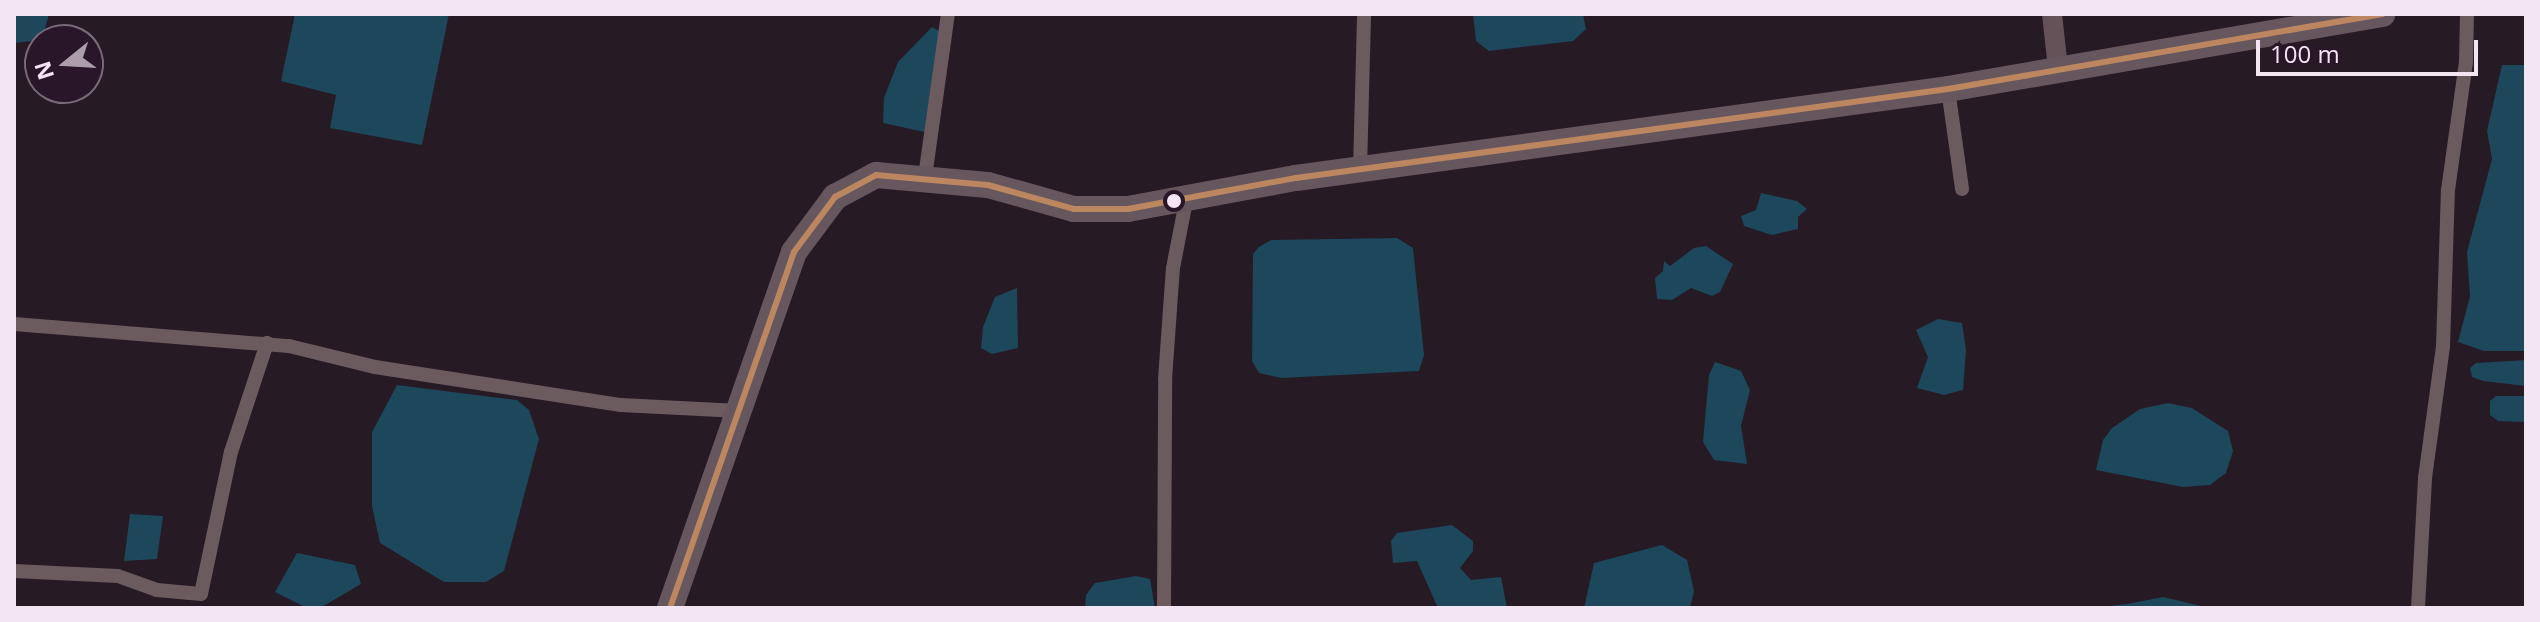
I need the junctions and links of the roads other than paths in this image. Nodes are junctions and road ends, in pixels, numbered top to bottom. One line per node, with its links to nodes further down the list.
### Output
1 (948, 14): 9 (street)
2 (1364, 14): 8 (street)
3 (2052, 14): 6 (street)
4 (2383, 14): 6 (highway)
5 (2467, 14): 18 (street)
6 (2058, 68): 7 (highway)
7 (1948, 89): 8 (highway); 10 (street)
8 (1360, 170): 11 (highway)
9 (925, 177): 11 (highway); 14 (highway)
10 (1962, 189)
11 (1186, 201): 17 (street)
12 (14, 324): 13 (street)
13 (267, 343): 14 (street); 15 (street)
14 (739, 411): 16 (highway)
15 (14, 571)
16 (670, 608)
17 (1164, 608)
18 (2418, 608)

